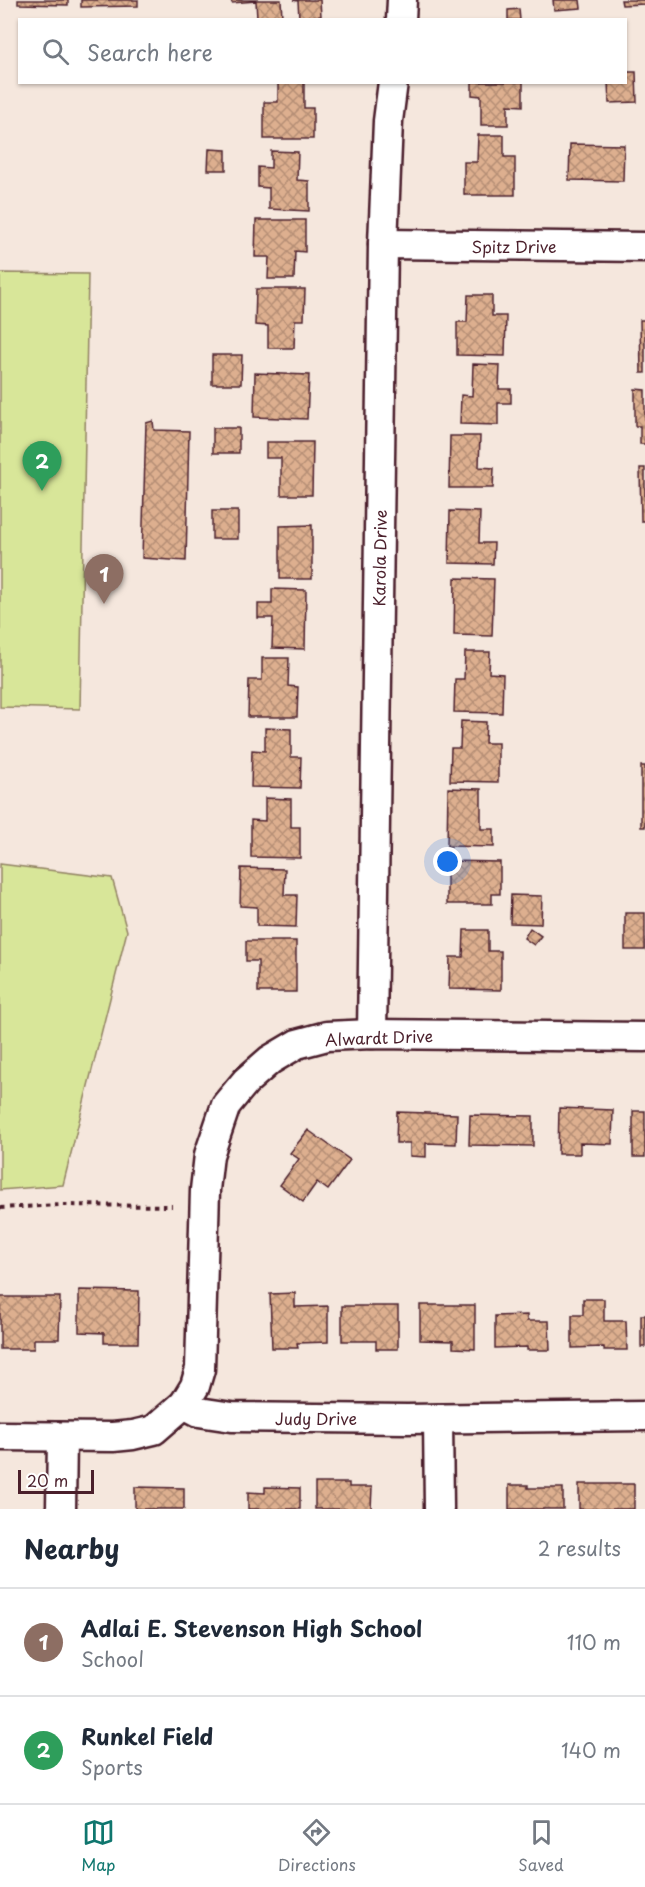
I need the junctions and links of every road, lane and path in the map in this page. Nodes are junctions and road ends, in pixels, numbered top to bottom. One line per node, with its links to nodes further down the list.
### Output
1 (402, 0): 2 (street)
2 (401, 18)
3 (393, 84): 4 (street, Karola Drive)
4 (383, 244): 5 (street, Spitz Drive); 6 (street, Karola Drive)
5 (645, 247)
6 (372, 1034): 7 (street, Alwardt Drive); 10 (street, Alwardt Drive)
7 (645, 1038)
8 (172, 1206): 9 (path)
9 (0, 1208)
10 (184, 1404): 12 (street, Judy Drive); 14 (street)
11 (645, 1416): 12 (street, Judy Drive)
12 (438, 1419): 16 (street)
13 (0, 1436): 14 (street)
14 (62, 1437): 15 (street)
15 (61, 1509)
16 (439, 1509)

